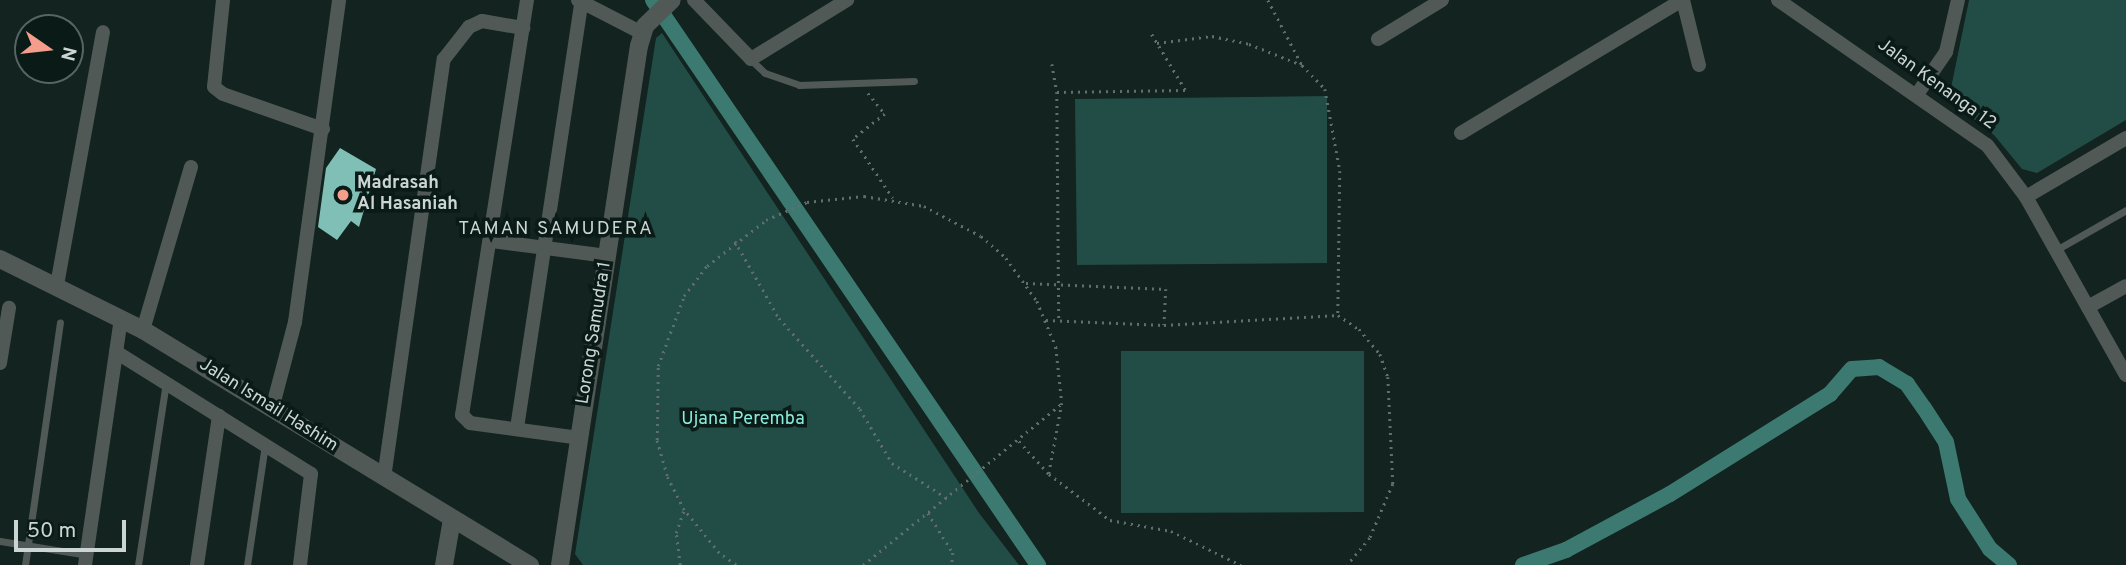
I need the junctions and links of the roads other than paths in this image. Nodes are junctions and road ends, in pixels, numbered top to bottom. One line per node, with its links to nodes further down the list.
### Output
1 (223, 0): 20 (street)
2 (339, 0): 20 (street)
3 (527, 0): 13 (street)
4 (694, 0): 16 (street)
5 (847, 0): 16 (street)
6 (1442, 0): 15 (street)
7 (1683, 0): 17 (street); 21 (street)
8 (1778, 0): 19 (street, Jalan Kenanga 12)
9 (1958, 0): 19 (street)
10 (580, 2): 12 (street); 27 (street)
11 (670, 2): 12 (street)
12 (646, 26): 29 (street, Lorong Samudra 1)
13 (523, 28): 26 (street); 47 (street)
14 (103, 32): 31 (street)
15 (1378, 39)
16 (751, 59): 18 (lane)
17 (1699, 65)
18 (914, 81)
19 (1918, 93): 24 (street, Jalan Kenanga 12)
20 (323, 129): 42 (street)
21 (1461, 133)
22 (2126, 138): 24 (street)
23 (191, 167): 37 (street)
24 (2025, 197): 28 (street, Jalan Kenanga 12)
25 (2126, 210): 28 (lane)
26 (492, 241): 27 (street); 44 (street)
27 (544, 247): 29 (street); 44 (street)
28 (2056, 250): 33 (street, Jalan Kenanga 12)
29 (607, 256): 45 (street, Lorong Samudra 1)
30 (0, 259): 31 (street, Jalan Ismail Hashim)
31 (57, 285): 35 (street, Jalan Ismail Hashim)
32 (2126, 286): 33 (street)
33 (2088, 307): 40 (street, Jalan Kenanga 12)
34 (9, 308): 39 (street)
35 (121, 318): 37 (street, Jalan Ismail Hashim); 38 (street)
36 (60, 323): 50 (lane)
37 (143, 330): 42 (street, Jalan Ismail Hashim)
38 (116, 352): 41 (street); 51 (street)
39 (0, 363)
40 (2124, 369)
41 (166, 383): 43 (street); 53 (lane)
42 (272, 409): 47 (street, Jalan Ismail Hashim)
43 (219, 416): 46 (street); 54 (street)
44 (517, 428): 45 (street)
45 (579, 438): 59 (street, Lorong Samudra 1)
46 (265, 444): 55 (lane); 56 (street)
47 (384, 478): 48 (street, Jalan Ismail Hashim)
48 (452, 519): 57 (street); 58 (street, Jalan Ismail Hashim)
49 (0, 541): 50 (lane)
50 (27, 546): 51 (lane); 52 (lane)
51 (86, 560)
52 (24, 565)
53 (138, 565)
54 (197, 565)
55 (247, 565)
56 (300, 565)
57 (444, 565)
58 (530, 565)
59 (560, 565)

